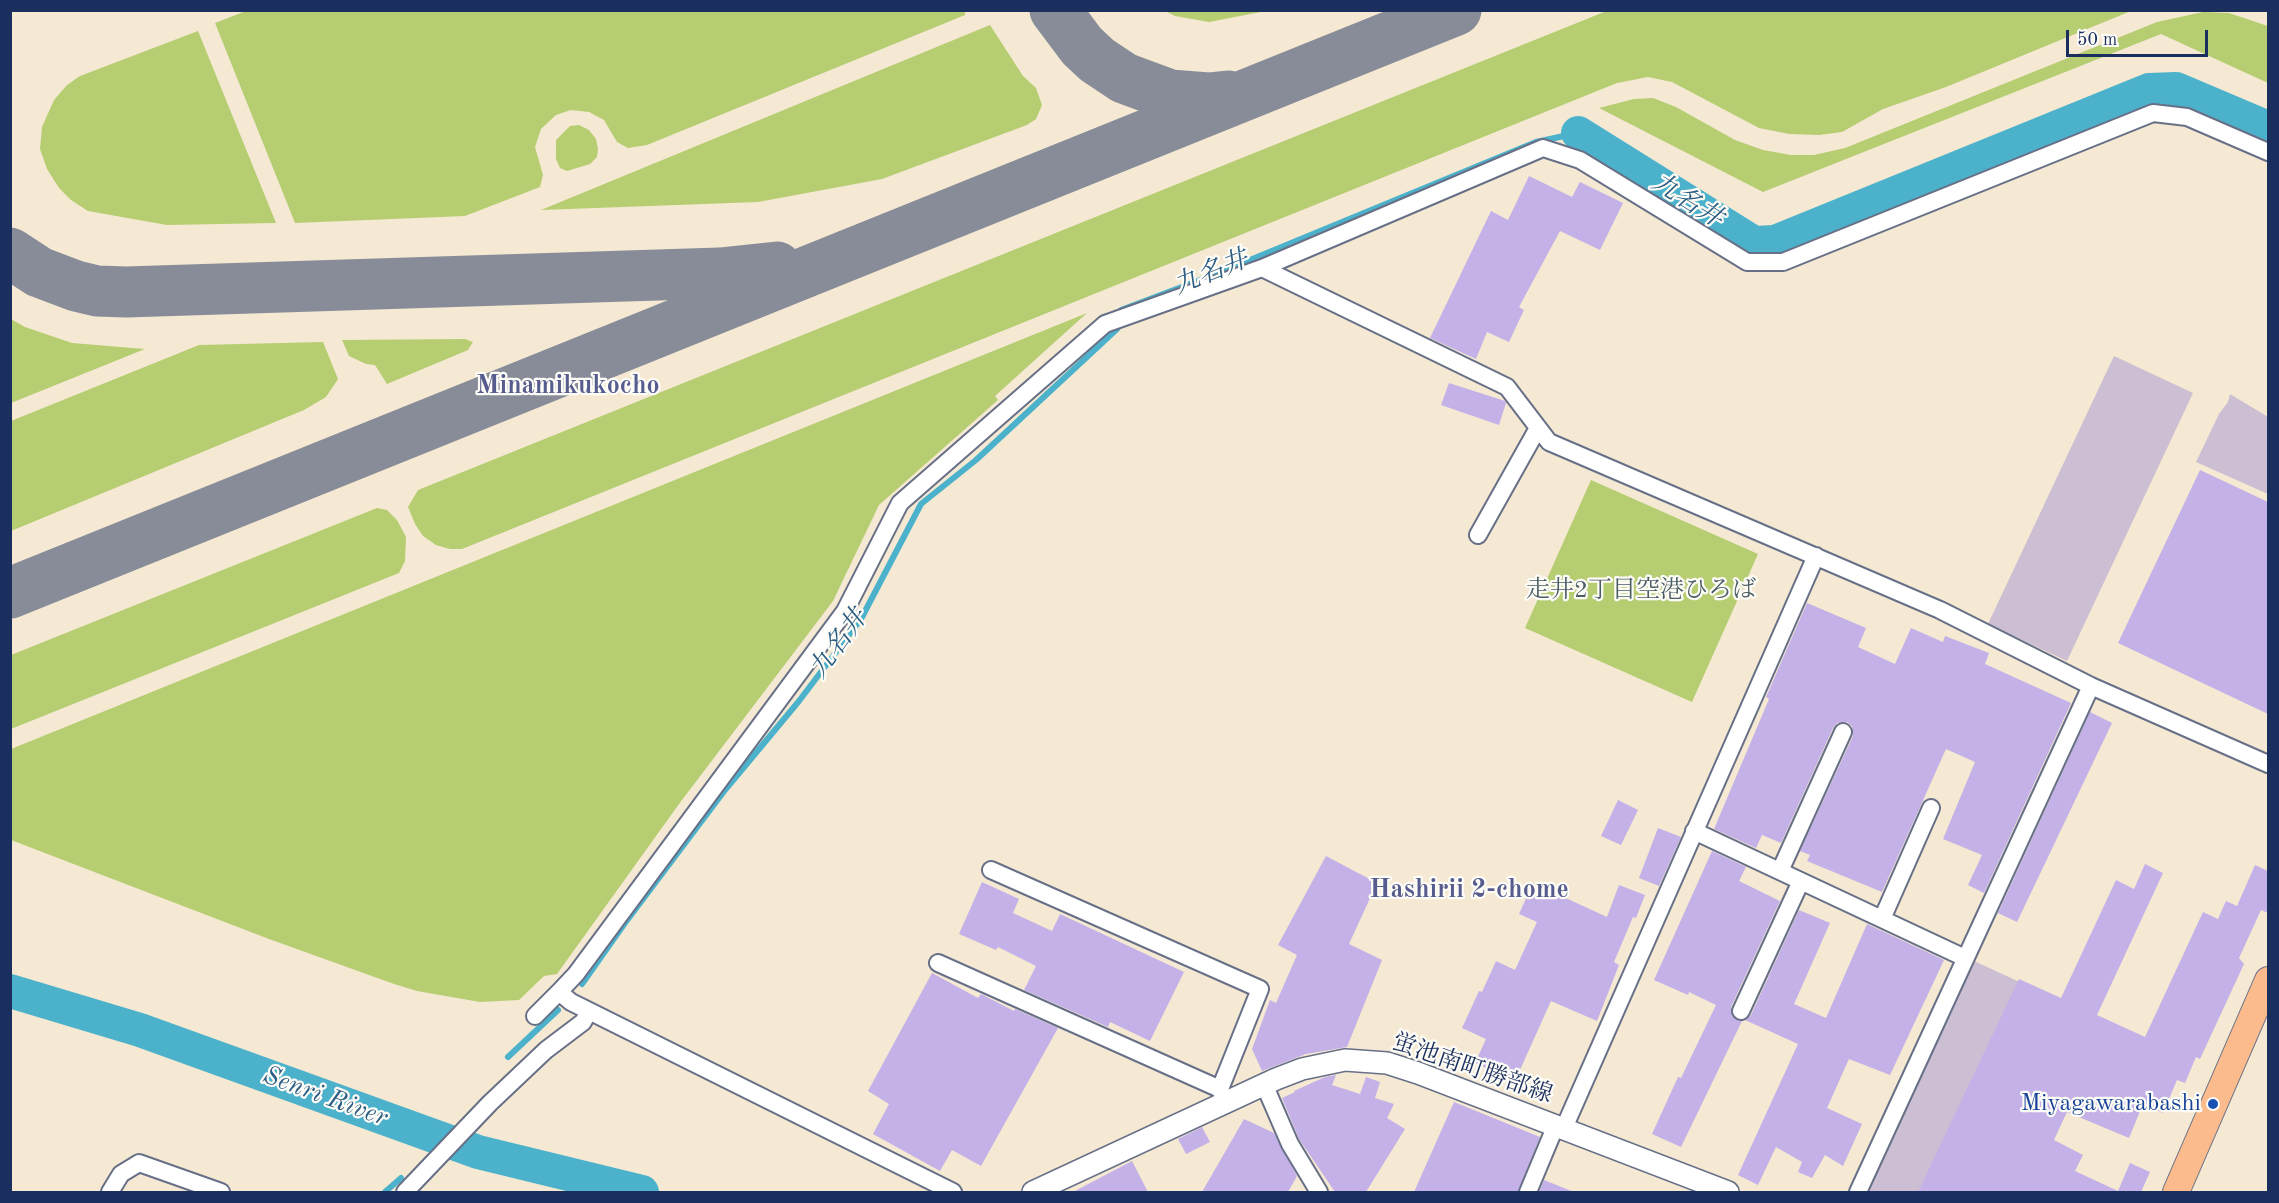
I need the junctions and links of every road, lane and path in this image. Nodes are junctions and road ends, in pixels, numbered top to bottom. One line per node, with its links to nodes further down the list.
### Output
1 (2268, 152): 2 (street)
2 (1262, 268): 3 (street); 18 (street)
3 (1538, 428): 4 (street); 5 (street)
4 (1478, 535)
5 (1815, 556): 6 (street); 10 (street)
6 (2091, 686): 8 (street); 15 (street)
7 (1843, 732): 12 (street)
8 (2268, 764)
9 (1931, 808): 14 (street)
10 (1694, 831): 12 (street); 24 (street)
11 (991, 870): 23 (street)
12 (1780, 871): 13 (street)
13 (1801, 881): 14 (street); 20 (street)
14 (1882, 919): 15 (street)
15 (1965, 958): 33 (street)
16 (939, 963): 23 (street)
17 (2268, 980): 34 (main road)
18 (559, 992): 19 (street); 21 (street)
19 (589, 1011): 28 (street); 29 (street)
20 (1741, 1011)
21 (535, 1016)
22 (1264, 1084): 23 (street, 蛍池南町勝部線); 24 (street, 蛍池南町勝部線); 31 (street)
23 (1222, 1096): 30 (street, 蛍池南町勝部線)
24 (1560, 1127): 25 (street, 蛍池南町勝部線); 32 (street)
25 (1718, 1190)
26 (110, 1192): 27 (street)
27 (221, 1192)
28 (405, 1192)
29 (953, 1192)
30 (1033, 1192)
31 (1319, 1192)
32 (1528, 1192)
33 (1858, 1192)
34 (2176, 1192)

